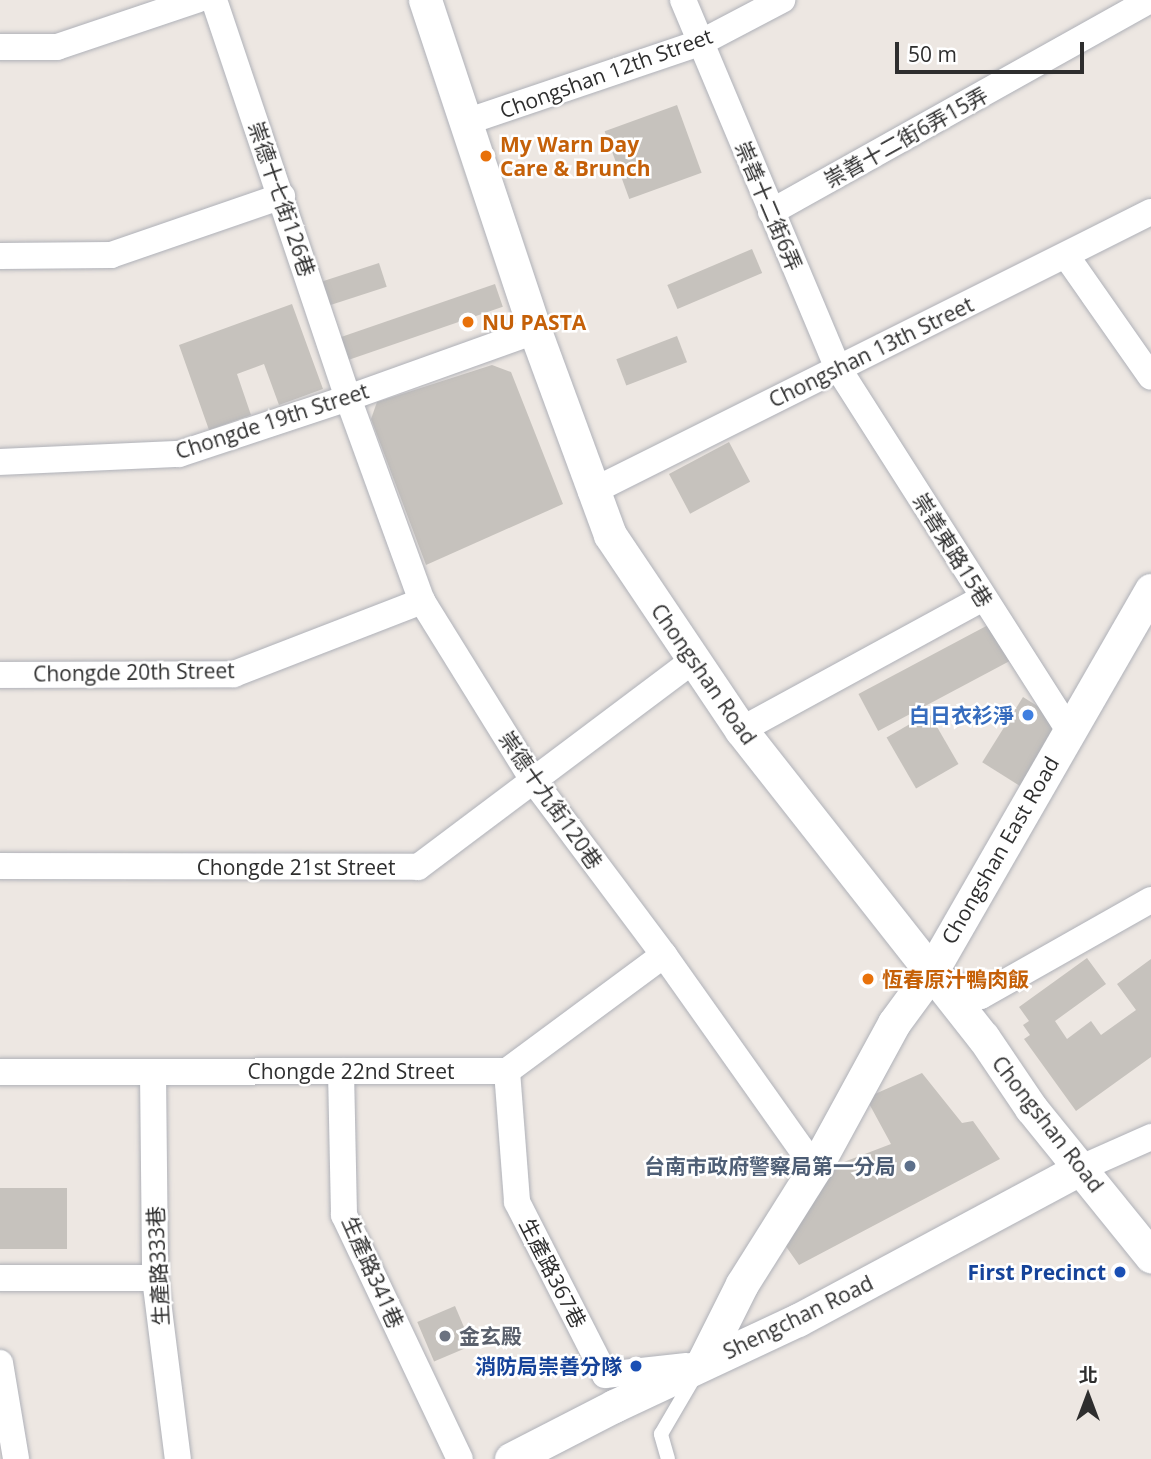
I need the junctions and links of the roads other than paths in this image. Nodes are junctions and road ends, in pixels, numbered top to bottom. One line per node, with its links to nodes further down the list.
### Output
1 (197, 0): 8 (street)
2 (214, 0): 10 (street, 崇德十七街126巷)
3 (425, 0): 9 (street, Chongshan Road)
4 (684, 0): 7 (street, 崇善十二街6弄)
5 (782, 0): 7 (street, Chongshan 12th Street)
6 (1150, 0): 11 (street, 崇善十二街6弄15弄)
7 (700, 43): 9 (street, Chongshan 12th Street); 11 (street, 崇善十二街6弄)
8 (0, 47)
9 (466, 122): 15 (street, Chongshan Road)
10 (282, 196): 13 (street); 18 (street, 崇德十七街126巷)
11 (771, 212): 16 (street, 崇善十二街6弄)
12 (1151, 212): 14 (street, Chongshan 13th Street)
13 (0, 256)
14 (1067, 257): 16 (street, Chongshan 13th Street); 17 (street)
15 (535, 331): 18 (street, Chongde 19th Street); 20 (street, Chongshan Road)
16 (838, 368): 20 (street, Chongshan 13th Street); 22 (street, 崇善東路15巷)
17 (1151, 377)
18 (348, 398): 19 (street, Chongde 19th Street); 23 (street, 崇德十九街120巷)
19 (0, 462)
20 (591, 492): 24 (street, Chongshan Road)
21 (1151, 590): 27 (street, Chongshan East Road)
22 (983, 598): 26 (street); 27 (street, 崇善東路15巷)
23 (422, 601): 25 (street, Chongde 20th Street); 28 (street, 崇德十九街120巷)
24 (692, 662): 26 (street, Chongshan Road); 28 (street, Chongde 21st Street)
25 (0, 675)
26 (741, 730): 32 (street, Chongshan Road)
27 (1069, 730): 32 (street, Chongshan East Road)
28 (533, 780): 29 (street, Chongde 21st Street); 31 (street, 崇德十九街120巷)
29 (0, 866)
30 (1151, 900): 32 (street)
31 (664, 955): 33 (street); 38 (street, 崇德十九街120巷)
32 (930, 974): 38 (street, Chongshan East Road); 39 (street, Chongshan Road)
33 (507, 1070): 34 (street, Chongde 22nd Street); 44 (street, 生產路367巷)
34 (341, 1071): 36 (street, Chongde 22nd Street); 47 (street, 生產路341巷)
35 (0, 1072): 36 (street, Chongde 22nd Street)
36 (153, 1072): 42 (street, 生產路333巷)
37 (1151, 1137): 39 (street)
38 (815, 1168): 44 (street, Chongshan East Road)
39 (1081, 1168): 40 (street, Chongshan Road); 44 (street, Shengchan Road)
40 (1151, 1256)
41 (0, 1278): 42 (street)
42 (155, 1278): 46 (street, 生產路333巷)
43 (0, 1363): 45 (street)
44 (702, 1364): 48 (street, Shengchan Road); 49 (lane)
45 (16, 1459)
46 (178, 1459)
47 (460, 1459)
48 (511, 1459)
49 (668, 1459)

